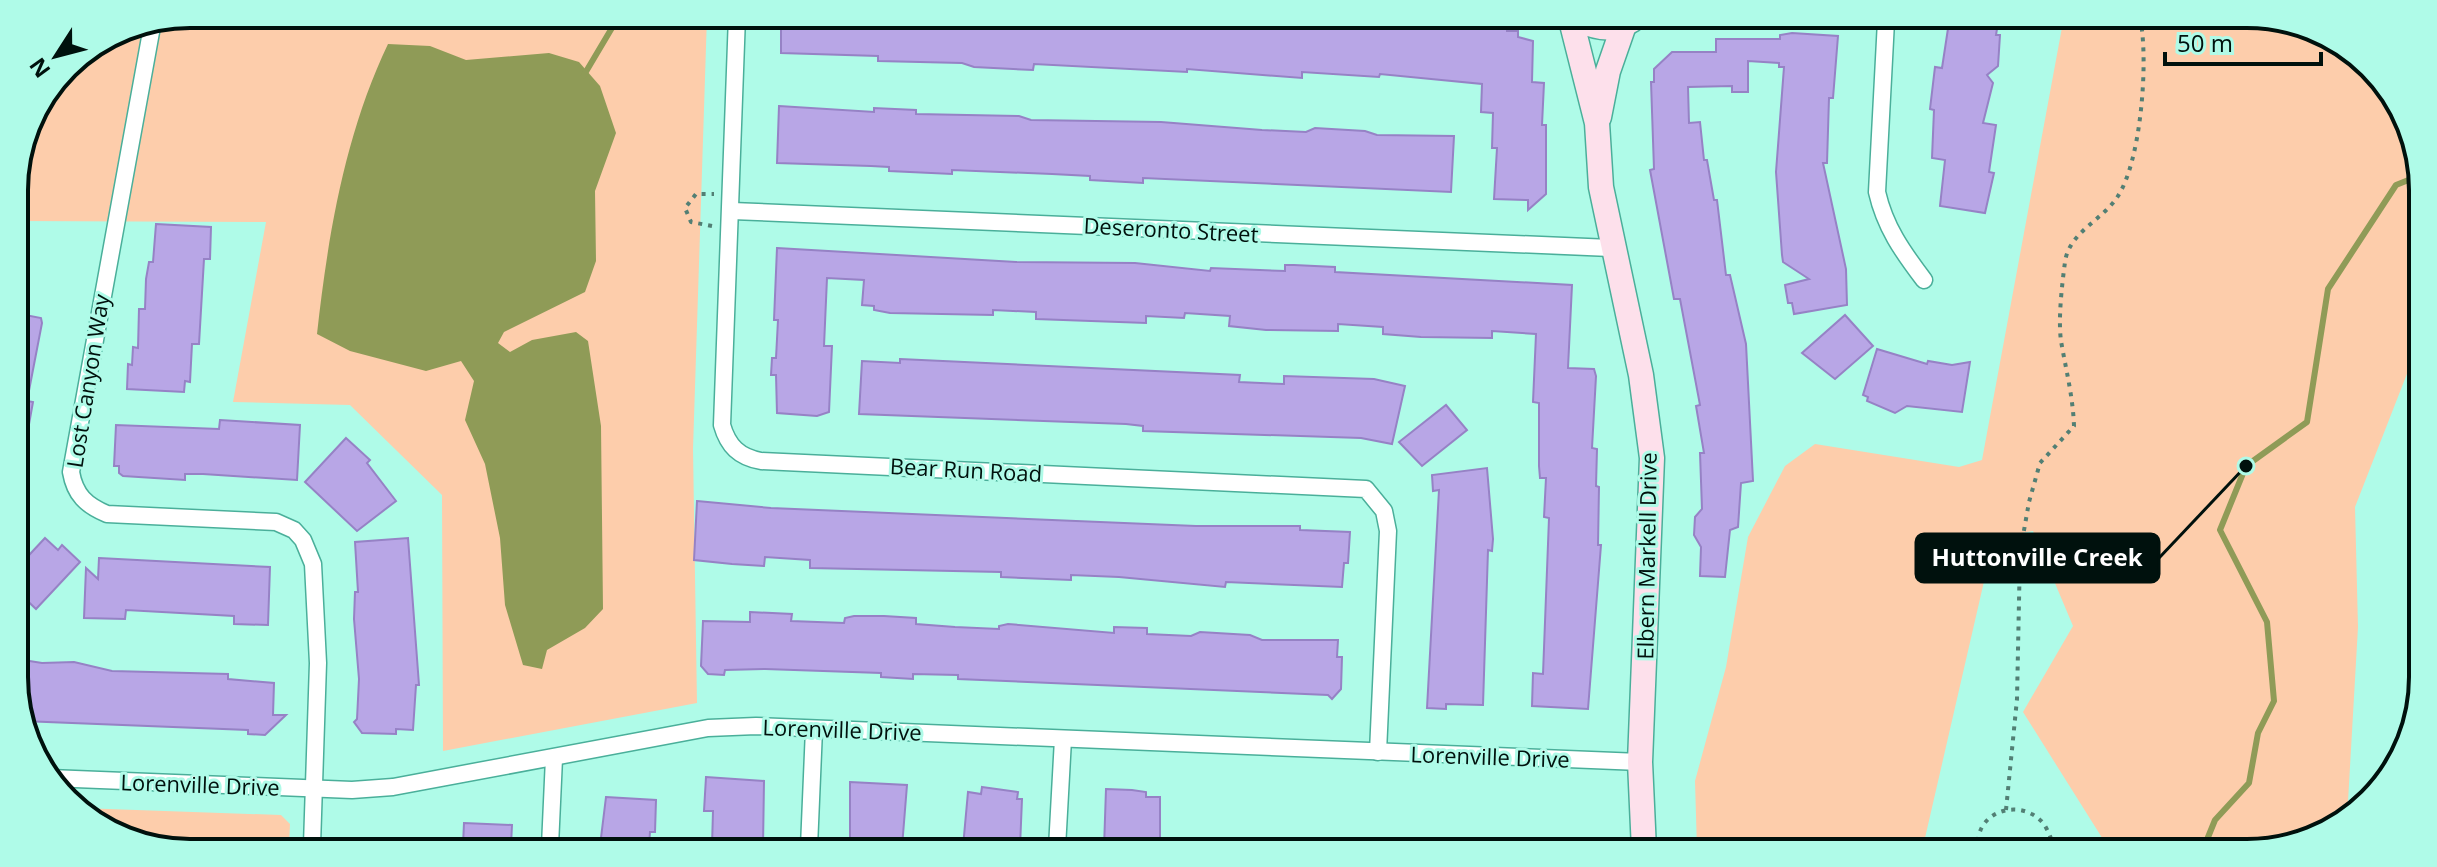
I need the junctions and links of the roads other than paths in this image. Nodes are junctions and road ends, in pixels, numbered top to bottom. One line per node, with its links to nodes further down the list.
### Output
1 (737, 28): 7 (street, Bear Run Road)
2 (1573, 28): 6 (street, Elbern Markell Drive)
3 (1626, 28): 6 (street, Elbern Markell Drive)
4 (1886, 28): 9 (street)
5 (151, 33): 16 (street, Lost Canyon Way)
6 (1597, 123): 8 (street, Elbern Markell Drive)
7 (732, 211): 8 (street, Deseronto Street); 12 (street, Bear Run Road)
8 (1611, 248): 14 (street, Elbern Markell Drive)
9 (1924, 280)
10 (814, 729): 11 (street, Lorenville Drive); 13 (street, Lorenville Drive); 19 (street)
11 (1063, 739): 12 (street, Lorenville Drive); 20 (street)
12 (1378, 752): 14 (street, Lorenville Drive)
13 (554, 758): 16 (street, Lorenville Drive); 18 (street)
14 (1640, 762): 21 (street, Elbern Markell Drive)
15 (64, 779): 16 (street, Lorenville Drive)
16 (315, 789): 17 (street)
17 (312, 839)
18 (550, 839)
19 (809, 839)
20 (1057, 839)
21 (1644, 839)

